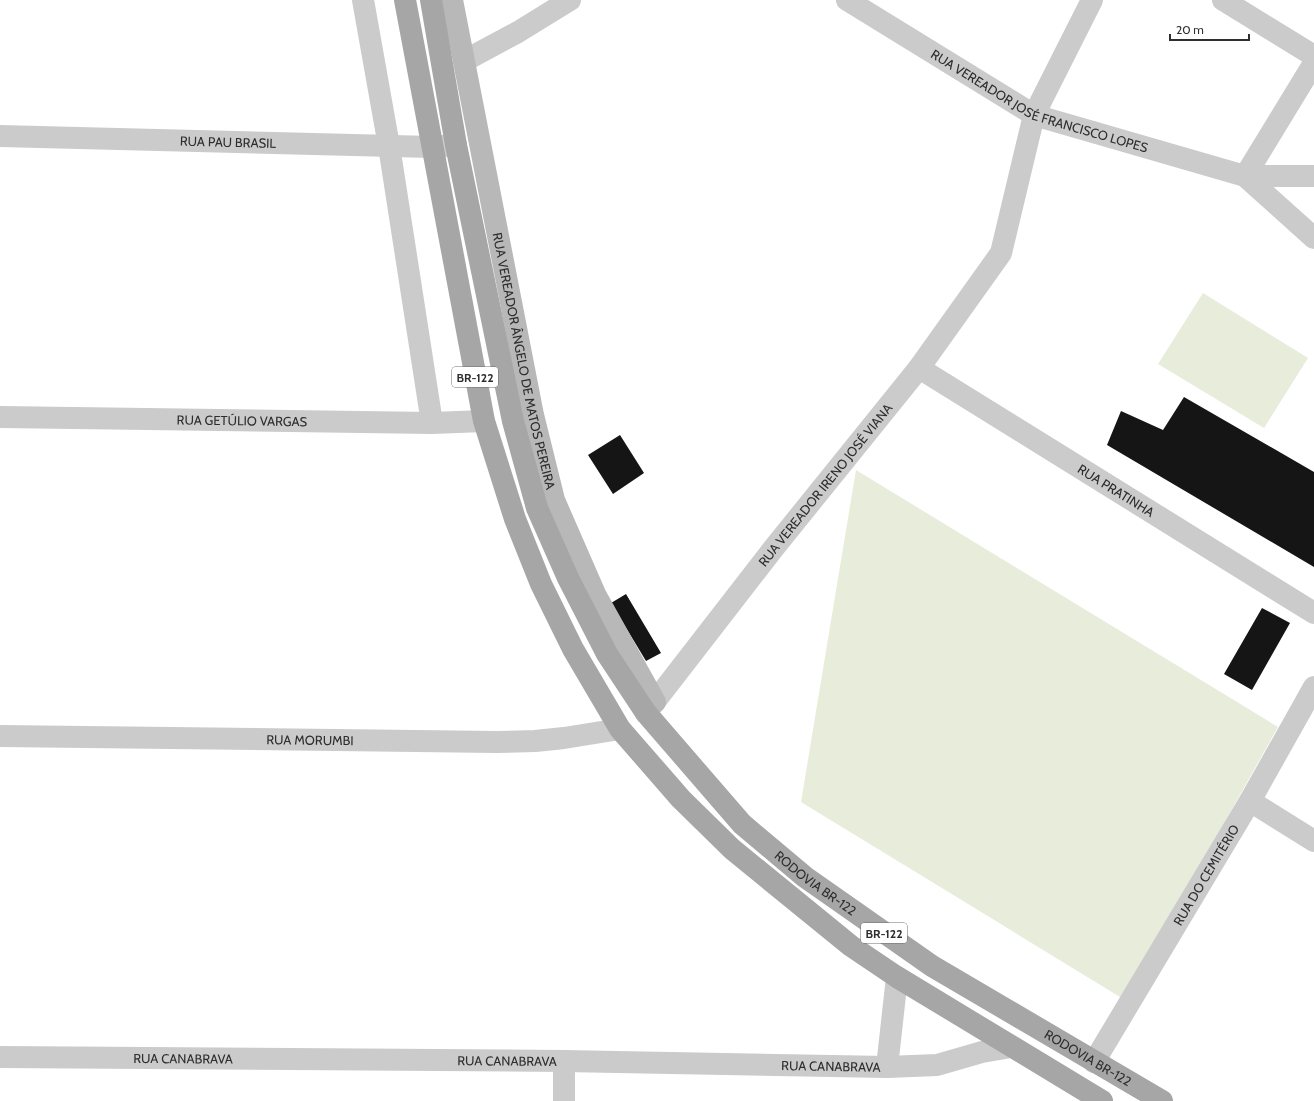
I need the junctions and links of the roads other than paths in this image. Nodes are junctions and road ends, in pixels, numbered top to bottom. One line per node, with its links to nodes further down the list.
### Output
1 (363, 0): 15 (street)
2 (405, 0): 16 (main road, BR-122)
3 (431, 0): 14 (main road, BR-122)
4 (452, 0): 10 (street, RUA VEREADOR ÂNGELO DE MATOS PEREIRA)
5 (570, 0): 10 (street)
6 (847, 0): 12 (street, RUA VEREADOR JOSÉ FRANCISCO LOPES)
7 (1092, 0): 12 (street)
8 (1223, 0): 9 (street)
9 (1314, 56)
10 (464, 61): 26 (street, RUA VEREADOR ÂNGELO DE MATOS PEREIRA)
11 (1314, 63): 17 (street)
12 (1034, 115): 17 (street, RUA VEREADOR JOSÉ FRANCISCO LOPES); 20 (street, RUA VEREADOR IRENO JOSÉ VIANA)
13 (0, 136): 15 (street, RUA PAU BRASIL)
14 (456, 145): 16 (street, RUA PAU BRASIL); 26 (main road, BR-122)
15 (389, 146): 16 (street, RUA PAU BRASIL); 23 (street)
16 (432, 147): 22 (main road, BR-122)
17 (1245, 176): 18 (street); 19 (street)
18 (1314, 176)
19 (1314, 238)
20 (919, 368): 24 (street, RUA PRATINHA); 26 (street, RUA VEREADOR IRENO JOSÉ VIANA)
21 (0, 417): 23 (street, RUA GETÚLIO VARGAS)
22 (484, 421): 23 (street, RUA GETÚLIO VARGAS); 27 (main road, BR-122)
23 (432, 423)
24 (1314, 613)
25 (1314, 687): 29 (street, RUA DO CEMITÉRIO)
26 (650, 708): 35 (main road, RODOVIA BR-122 / BR-122)
27 (620, 729): 28 (street, RUA MORUMBI); 31 (main road, RODOVIA BR-122 / BR-122)
28 (0, 736)
29 (1250, 801): 30 (street); 35 (street, RUA DO CEMITÉRIO)
30 (1314, 841)
31 (897, 978): 32 (main road, RODOVIA BR-122 / BR-122); 36 (street)
32 (1011, 1047): 36 (street, RUA CANABRAVA); 38 (main road, RODOVIA BR-122 / BR-122)
33 (0, 1057): 34 (street, RUA CANABRAVA)
34 (564, 1061): 36 (street, RUA CANABRAVA); 37 (street)
35 (1094, 1062): 39 (main road, RODOVIA BR-122 / BR-122)
36 (887, 1067)
37 (564, 1101)
38 (1102, 1101)
39 (1162, 1101)

